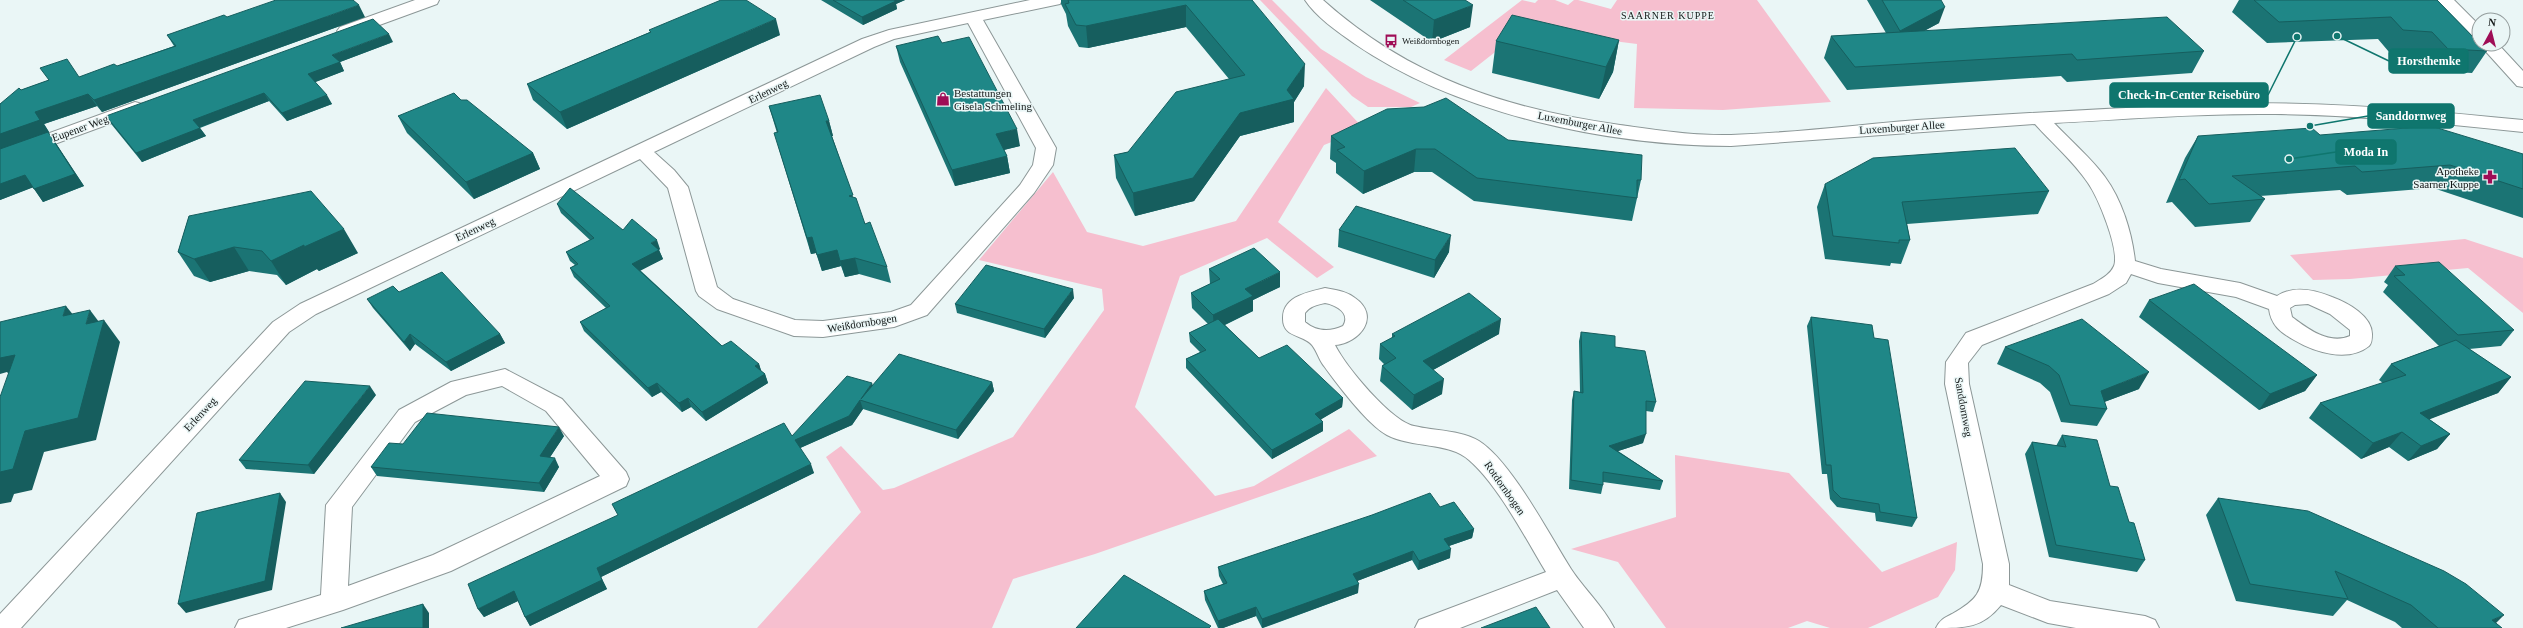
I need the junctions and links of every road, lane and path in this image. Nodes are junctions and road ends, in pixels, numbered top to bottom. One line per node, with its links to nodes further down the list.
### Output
1 (431, 0): 7 (street)
2 (1054, 0): 5 (street, Erlenweg)
3 (1313, 0): 11 (street, Luxemburger Allee)
4 (2444, 0): 6 (street)
5 (973, 17): 13 (street, Erlenweg); 13 (street, Weißdornbogen)
6 (2471, 27)
7 (327, 38)
8 (2495, 52): 9 (street)
9 (2523, 82)
10 (149, 104): 14 (street, Eupener Weg)
11 (2040, 119): 12 (street, Luxemburger Allee); 15 (street)
12 (2523, 126)
13 (642, 151): 21 (street, Erlenweg)
14 (0, 158)
15 (2125, 265): 16 (street); 19 (street, Sanddornweg)
16 (2279, 305)
17 (1320, 339): 18 (street, Rotdornbogen)
18 (1562, 577): 23 (street); 24 (street, Rotdornbogen)
19 (1994, 590): 25 (street); 26 (street)
20 (334, 602): 20 (street); 22 (street)
21 (4, 628)
22 (248, 628)
23 (1429, 628)
24 (1600, 628)
25 (1950, 628)
26 (2145, 628)

